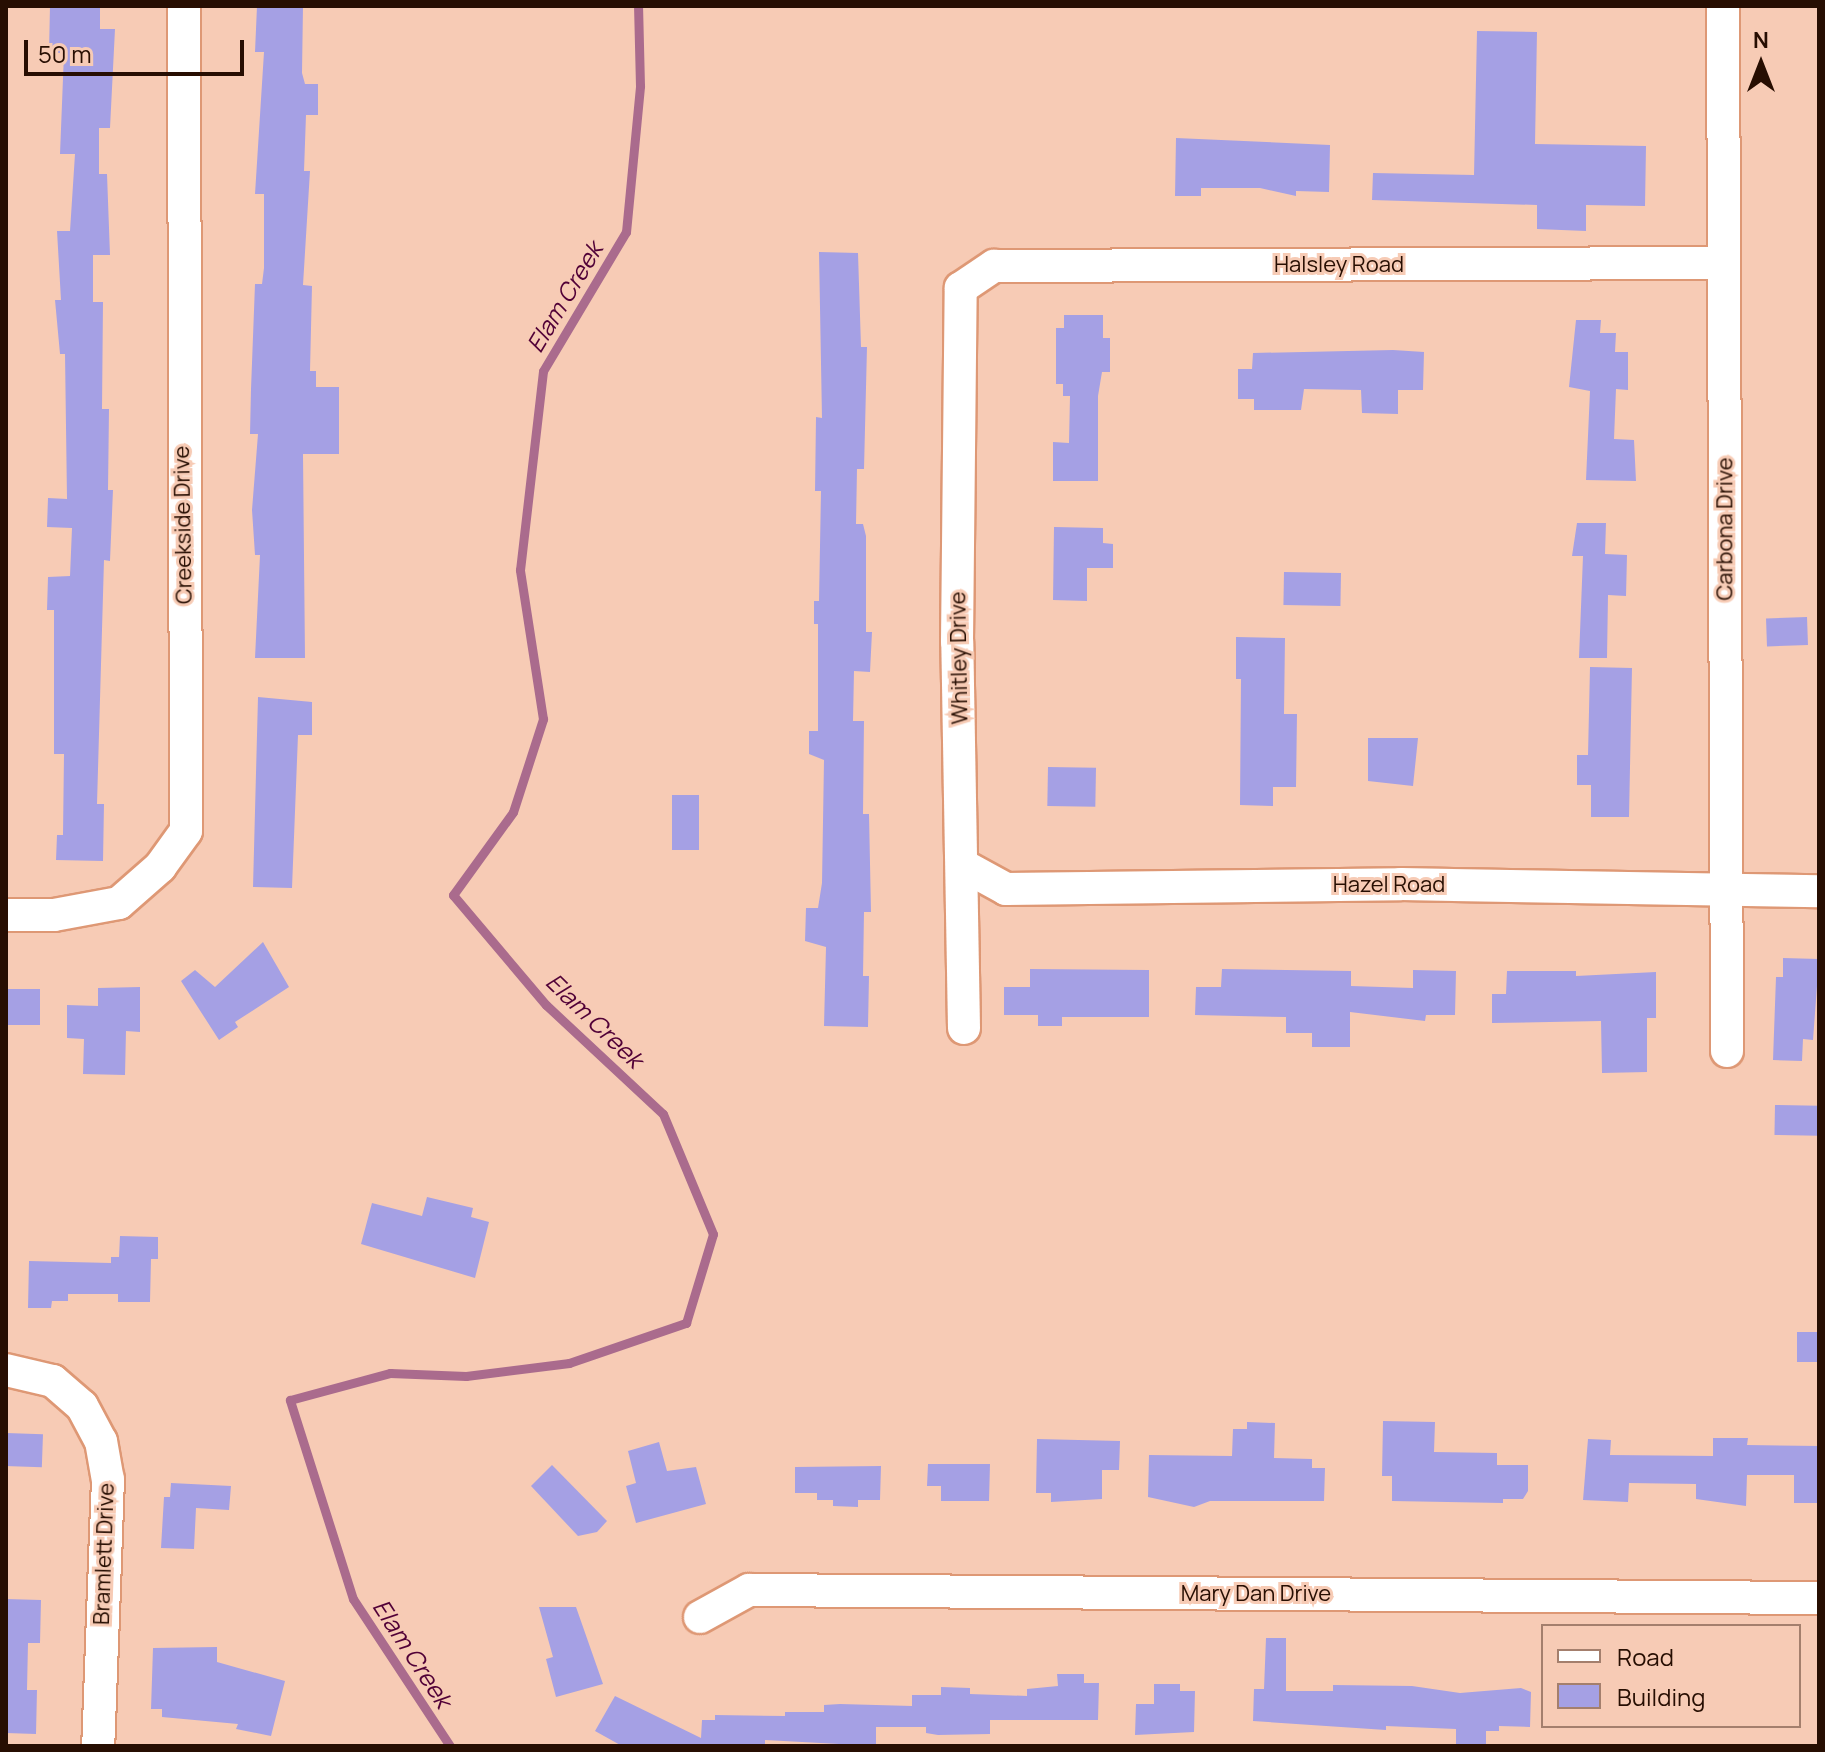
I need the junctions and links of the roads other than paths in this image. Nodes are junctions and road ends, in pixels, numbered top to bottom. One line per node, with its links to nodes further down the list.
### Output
1 (184, 6): 8 (street, Creekside Drive)
2 (1723, 6): 3 (street, Carbona Drive)
3 (1724, 263): 4 (street, Halsley Road); 6 (street, Carbona Drive)
4 (961, 288): 5 (street, Whitley Drive)
5 (964, 866): 6 (street, Hazel Road); 9 (street, Whitley Drive)
6 (1727, 889): 7 (street, Hazel Road); 10 (street, Carbona Drive)
7 (1819, 891)
8 (6, 915)
9 (964, 1028)
10 (1727, 1051)
11 (6, 1370): 14 (street, Bramlett Drive)
12 (1819, 1598): 13 (street, Mary Dan Drive)
13 (700, 1617)
14 (98, 1746)

